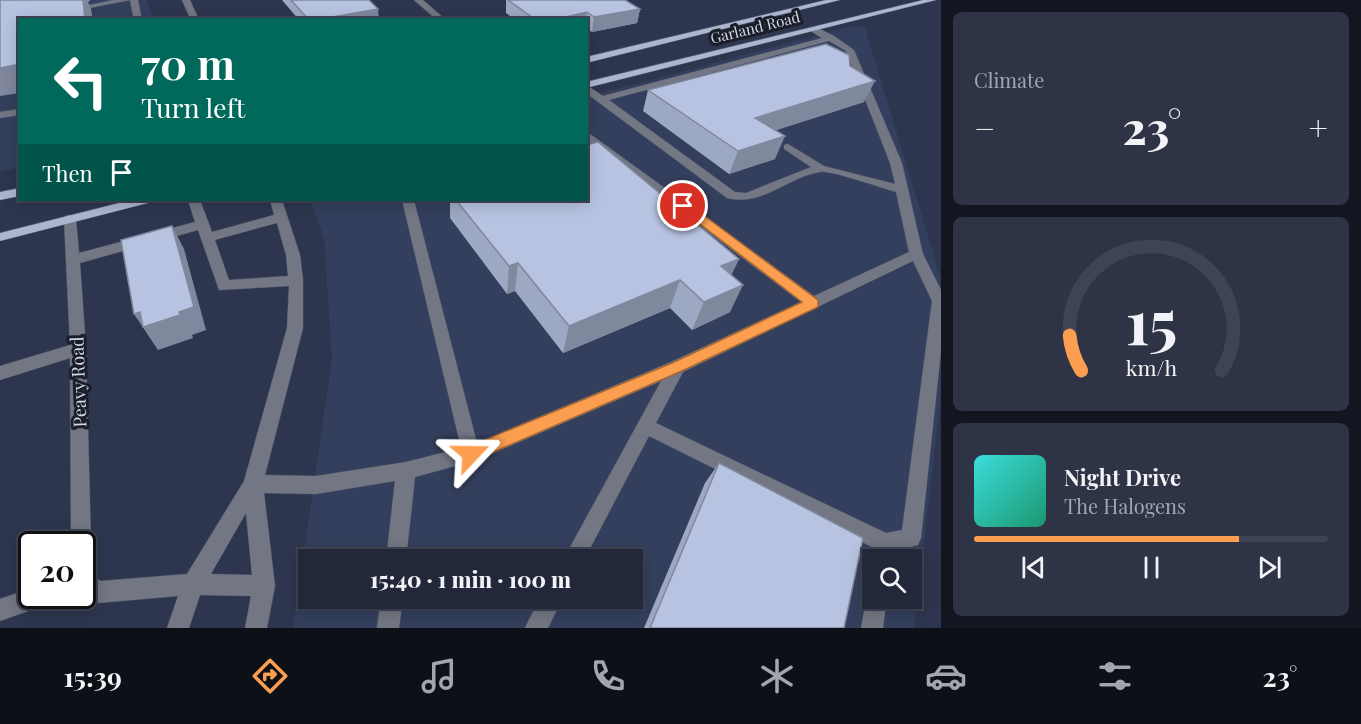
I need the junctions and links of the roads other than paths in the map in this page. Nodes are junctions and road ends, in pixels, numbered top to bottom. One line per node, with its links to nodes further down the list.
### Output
1 (126, 0): 8 (street)
2 (134, 0): 9 (street)
3 (186, 0): 10 (street)
4 (429, 0): 7 (street)
5 (836, 0): 17 (main road, Garland Road)
6 (932, 0): 12 (main road, Garland Road)
7 (418, 1): 11 (street)
8 (57, 12)
9 (138, 18)
10 (194, 18)
11 (439, 18)
12 (814, 30): 13 (street); 14 (main road, Garland Road)
13 (831, 38): 15 (street); 29 (street)
14 (745, 47): 15 (street); 16 (main road, Garland Road)
15 (763, 56): 18 (street)
16 (693, 59): 18 (street); 19 (main road, Garland Road)
17 (588, 60)
18 (710, 70): 20 (street)
19 (638, 73): 20 (street); 21 (main road, Garland Road)
20 (655, 84): 23 (street)
21 (588, 86)
22 (588, 89): 23 (street)
23 (601, 99): 28 (street)
24 (18, 112): 25 (street)
25 (0, 115)
26 (588, 136): 43 (street)
27 (788, 147): 28 (street)
28 (820, 168): 29 (street)
29 (902, 190): 40 (street)
30 (18, 192): 31 (main road)
31 (0, 196)
32 (140, 201): 37 (main road)
33 (194, 201): 38 (street)
34 (276, 201): 36 (street)
35 (408, 201): 48 (street)
36 (283, 218): 38 (street); 42 (street)
37 (70, 219): 39 (main road); 41 (street, Peavy Road)
38 (205, 231): 41 (street); 42 (street)
39 (0, 237)
40 (916, 254): 43 (street); 55 (street)
41 (72, 260): 44 (street, Peavy Road)
42 (296, 280): 50 (street)
43 (813, 303): 45 (street)
44 (78, 349): 46 (street); 51 (street, Peavy Road)
45 (677, 367): 47 (street); 48 (street)
46 (0, 373)
47 (645, 426): 53 (street); 54 (street)
48 (471, 454): 49 (street)
49 (406, 471): 50 (street); 52 (street)
50 (253, 484): 56 (street); 57 (street)
51 (81, 531)
52 (397, 549)
53 (579, 549)
54 (880, 549)
55 (888, 549)
56 (193, 584): 57 (street); 58 (street); 64 (street)
57 (264, 586): 65 (street)
58 (96, 590)
59 (18, 604): 63 (street)
60 (391, 609): 66 (street)
61 (546, 609): 67 (street)
62 (875, 609): 68 (street)
63 (0, 610)
64 (178, 628)
65 (256, 628)
66 (388, 628)
67 (536, 628)
68 (872, 628)

